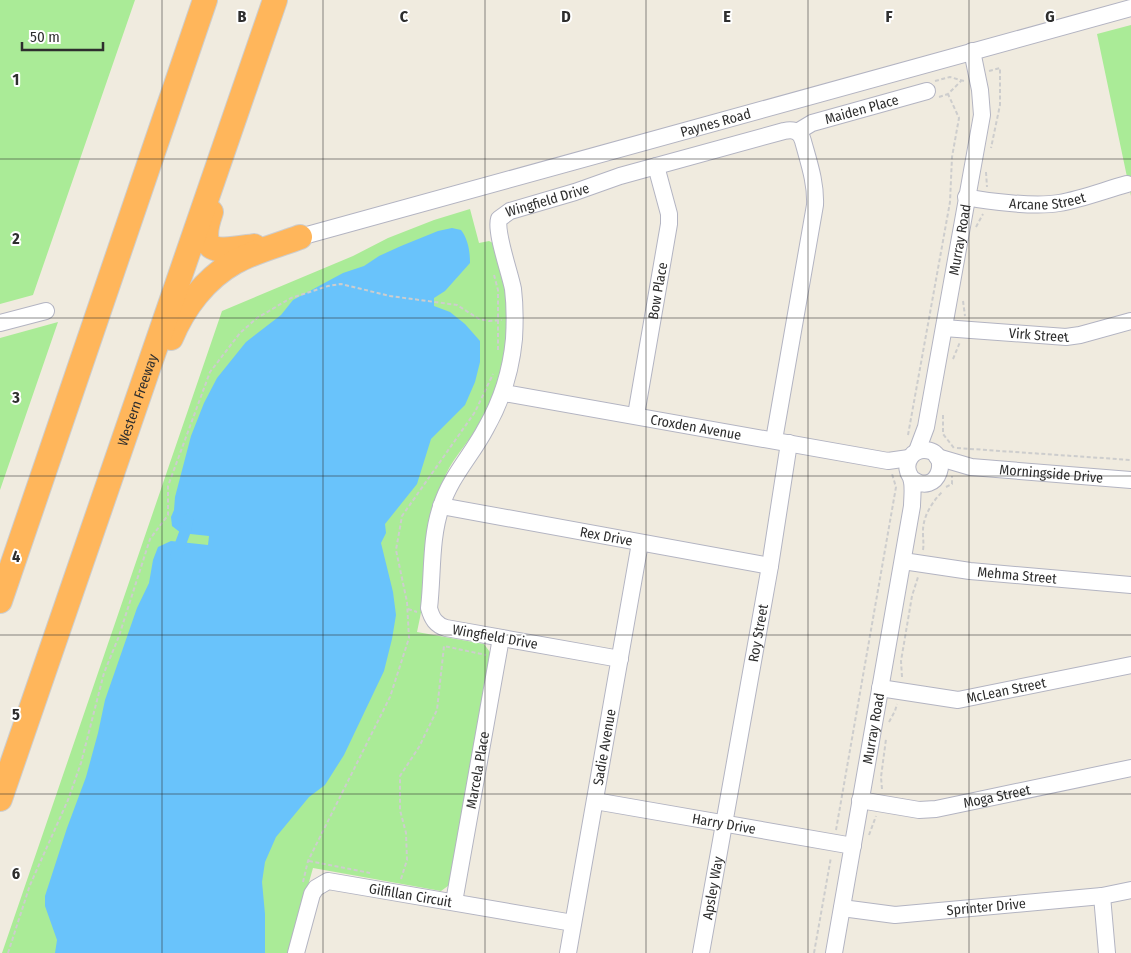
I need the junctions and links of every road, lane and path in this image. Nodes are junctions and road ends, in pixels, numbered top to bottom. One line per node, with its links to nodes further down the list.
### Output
1 (205, 0): 45 (highway)
2 (1131, 8): 4 (street, Paynes Road)
3 (271, 10): 17 (highway); 39 (highway, Western Freeway)
4 (972, 51): 14 (street, Murray Road); 17 (street, Paynes Road)
5 (1000, 68): 10 (path)
6 (961, 80): 8 (path)
7 (927, 91): 8 (path); 9 (street, Maiden Place)
8 (948, 94): 34 (path)
9 (797, 132): 11 (street, Wingfield Drive); 32 (street)
10 (990, 152)
11 (656, 166): 21 (street, Wingfield Drive); 31 (street, Bow Place)
12 (986, 167): 15 (path)
13 (1127, 184): 15 (street, Arcane Street)
14 (966, 197): 15 (street, Arcane Street); 24 (street, Murray Road)
15 (986, 201): 16 (path)
16 (975, 229)
17 (300, 237): 39 (highway)
18 (494, 272): 21 (path)
19 (963, 297): 25 (path)
20 (46, 311): 23 (street)
21 (507, 319): 26 (path); 29 (street, Wingfield Drive); 70 (path)
22 (1131, 321): 25 (street, Virk Street)
23 (0, 323)
24 (944, 328): 25 (street, Virk Street); 34 (street, Murray Road)
25 (963, 330): 27 (path)
26 (498, 355)
27 (952, 361)
28 (494, 372): 64 (path)
29 (504, 393): 31 (street, Croxden Avenue); 37 (street, Wingfield Drive)
30 (943, 411): 35 (path)
31 (636, 415): 32 (street, Croxden Avenue)
32 (782, 442): 34 (street, Croxden Avenue); 43 (street, Roy Street)
33 (1131, 460): 35 (path)
34 (910, 462): 35 (street); 35 (street, Croxden Avenue); 38 (street, Murray Road); 61 (path)
35 (945, 468): 36 (street, Morningside Drive); 38 (street, Murray Road); 42 (path)
36 (1131, 480)
37 (441, 506): 40 (street, Rex Drive); 46 (street, Wingfield Drive)
38 (912, 506): 41 (street, Murray Road)
39 (91, 532): 55 (highway, Western Freeway)
40 (640, 543): 43 (street, Rex Drive); 48 (street, Sadie Avenue)
41 (903, 561): 42 (street, Mehma Street); 50 (street, Murray Road)
42 (921, 563): 44 (street, Mehma Street); 51 (path)
43 (770, 566): 59 (street, Roy Street)
44 (1131, 585)
45 (0, 601)
46 (501, 638): 47 (street, Marcela Place); 48 (street, Wingfield Drive)
47 (498, 657): 63 (path); 67 (street, Marcela Place)
48 (620, 659): 57 (street, Sadie Avenue)
49 (1131, 665): 51 (street, McLean Street)
50 (880, 688): 51 (street, McLean Street); 56 (street, Murray Road)
51 (900, 691): 52 (path)
52 (889, 722)
53 (887, 731): 58 (path)
54 (1131, 768): 58 (street, Moga Street)
55 (0, 799)
56 (860, 800): 58 (street, Moga Street); 62 (street, Murray Road)
57 (595, 801): 59 (street, Harry Drive); 69 (street, Sadie Avenue)
58 (879, 803): 60 (path)
59 (724, 823): 61 (street, Harry Drive); 73 (street, Apsley Way)
60 (869, 836)
61 (833, 843): 62 (street, Harry Drive); 74 (path)
62 (853, 846): 68 (street, Murray Road)
63 (401, 880)
64 (301, 889)
65 (1131, 890): 66 (street, Sprinter Drive)
66 (1102, 896): 68 (street, Sprinter Drive); 76 (street)
67 (454, 902): 69 (street, Gilfillan Circuit); 71 (street, Gilfillan Circuit)
68 (842, 908): 75 (street, Murray Road)
69 (574, 923): 72 (street, Sadie Avenue)
70 (8, 953)
71 (296, 953)
72 (568, 953)
73 (701, 953)
74 (814, 953)
75 (834, 953)
76 (1107, 953)

